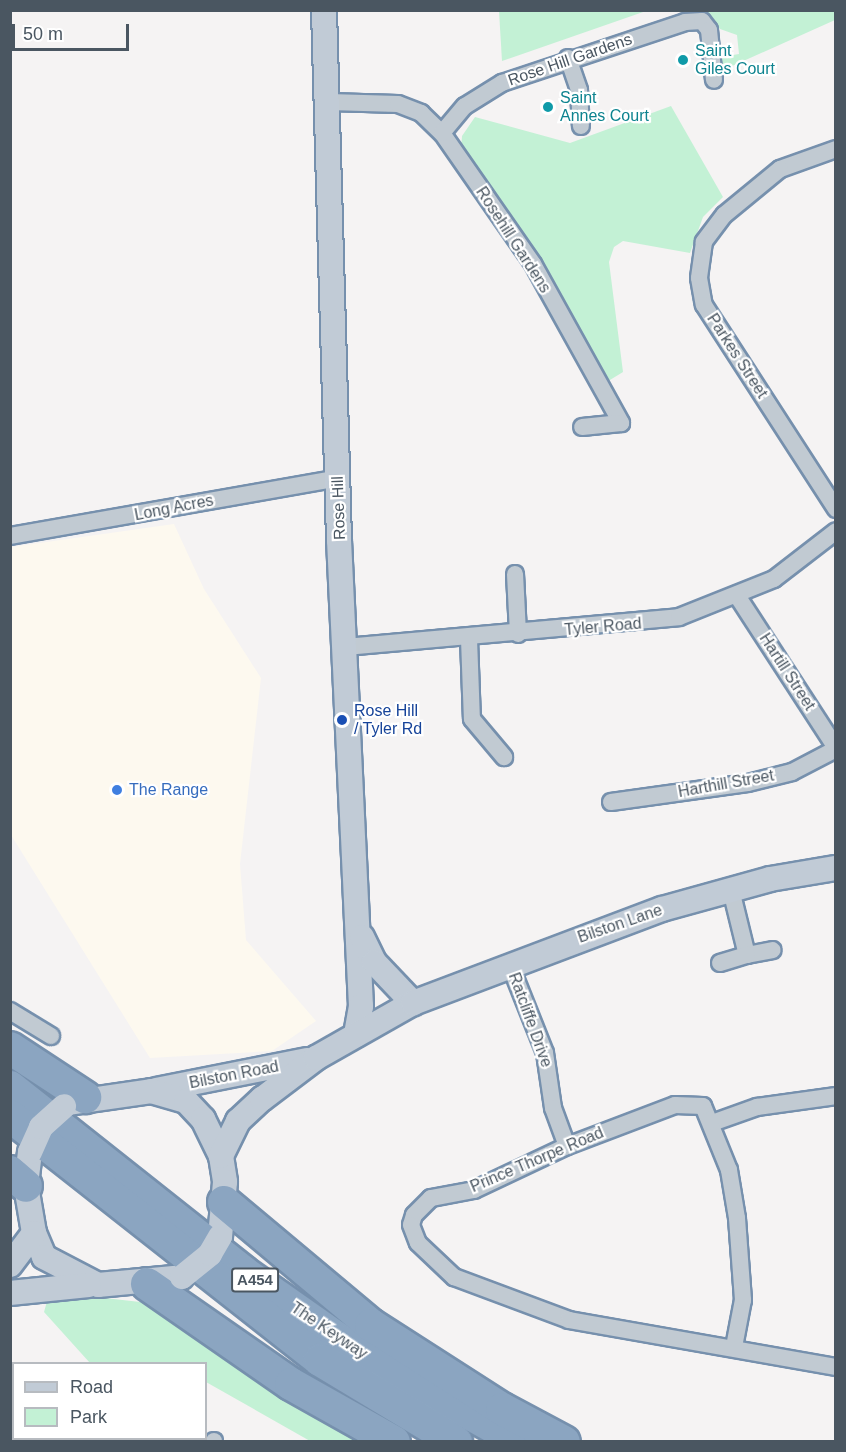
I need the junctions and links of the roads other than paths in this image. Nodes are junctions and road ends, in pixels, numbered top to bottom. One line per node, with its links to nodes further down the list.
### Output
1 (324, 10): 4 (main road, Rose Hill)
2 (568, 58): 3 (street, Rose Hill Gardens); 5 (street); 6 (street, Rose Hill Gardens)
3 (714, 80)
4 (329, 102): 6 (street, Rosehill Gardens); 9 (main road, Rose Hill)
5 (581, 126)
6 (442, 133): 8 (street, Rosehill Gardens)
7 (836, 149): 10 (street, Parkes Street)
8 (582, 427)
9 (338, 478): 12 (street, Long Acres); 17 (main road, Rose Hill)
10 (836, 509)
11 (836, 531): 14 (street, Tyler Road)
12 (10, 536)
13 (515, 574): 15 (street)
14 (738, 597): 15 (street, Tyler Road); 18 (street, Hartill Street)
15 (518, 634): 16 (street, Tyler Road)
16 (469, 639): 17 (street, Tyler Road); 19 (street)
17 (345, 647): 23 (main road, Rose Hill)
18 (836, 748): 20 (street, Harthill Street)
19 (504, 757)
20 (611, 802)
21 (836, 868): 22 (main road, Bilston Lane)
22 (731, 890): 25 (street); 27 (main road, Bilston Lane)
23 (356, 914): 28 (main road, Rose Hill); 30 (main road, Rose Hill)
24 (773, 950): 25 (street)
25 (747, 955): 26 (street)
26 (720, 963)
27 (510, 965): 28 (main road, Bilston Lane); 40 (street, Ratcliffe Drive)
28 (412, 1003): 30 (main road, Bilston Road)
29 (10, 1011): 31 (street)
30 (356, 1035): 33 (main road, Bilston Road)
31 (51, 1036)
32 (10, 1048): 37 (highway)
33 (316, 1058): 35 (main road, Bilston Road); 41 (main road, Bilston Road)
34 (10, 1087): 53 (highway, The Keyway / A454)
35 (151, 1090): 37 (main road); 41 (main road)
36 (836, 1096): 39 (street)
37 (74, 1101): 42 (main road, bridge)
38 (10, 1116): 52 (highway, The Keyway / A454)
39 (712, 1123): 40 (street, Prince Thorpe Road); 49 (street, Prince Thorpe Road)
40 (567, 1146): 49 (street, Prince Thorpe Road)
41 (221, 1156): 43 (main road)
42 (22, 1170): 44 (main road)
43 (224, 1202): 46 (main road, bridge); 54 (highway)
44 (33, 1233): 45 (main road); 47 (main road)
45 (10, 1264)
46 (147, 1284): 47 (main road); 51 (highway)
47 (98, 1285): 48 (main road)
48 (10, 1293)
49 (734, 1347): 50 (street)
50 (836, 1367)
51 (394, 1442)
52 (456, 1442)
53 (520, 1442)
54 (564, 1442)

